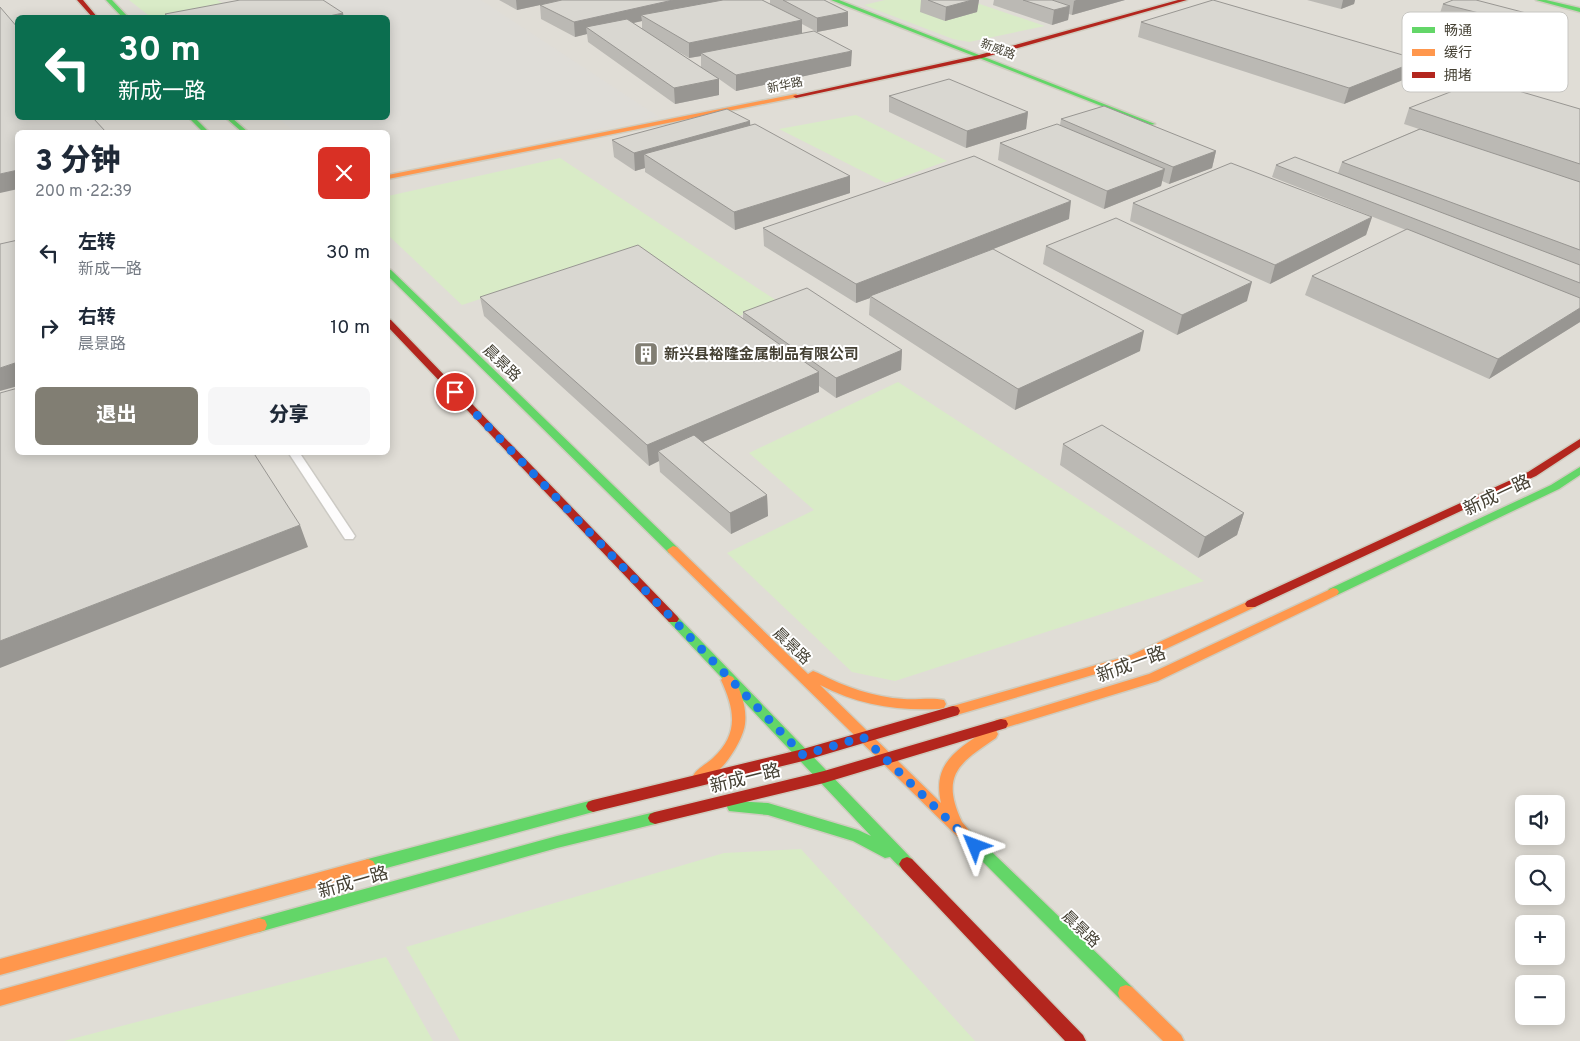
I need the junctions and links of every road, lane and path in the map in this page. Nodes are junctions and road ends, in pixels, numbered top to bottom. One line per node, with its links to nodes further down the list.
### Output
1 (80, 0): 9 (street)
2 (109, 0): 10 (street)
3 (834, 0): 11 (street, 新威路)
4 (1184, 0): 11 (street, 新华路)
5 (1539, 0): 8 (street)
6 (1564, 0): 7 (street)
7 (1580, 4)
8 (1580, 10)
9 (93, 15)
10 (124, 15)
11 (980, 57): 14 (street, 新威路); 17 (street, 新华路)
12 (194, 120): 15 (street)
13 (231, 120): 16 (street)
14 (1152, 124)
15 (204, 130)
16 (243, 130)
17 (390, 178)
18 (390, 274): 24 (street, 晨景路)
19 (390, 324): 25 (street)
20 (1580, 442): 26 (street, 新成一路)
21 (295, 455): 23 (lane)
22 (1580, 470): 27 (street, 新成一路)
23 (349, 536)
24 (784, 659): 26 (street); 28 (street, 晨景路)
25 (725, 674): 29 (street); 32 (street)
26 (990, 700): 28 (street, 新成一路)
27 (1015, 719): 30 (street, 新成一路); 34 (street)
28 (863, 737): 29 (street, 新成一路); 30 (street, 晨景路)
29 (803, 755): 31 (street); 32 (street, 新成一路)
30 (885, 758): 31 (street, 新成一路); 34 (street, 晨景路)
31 (824, 777): 33 (street, 新成一路); 35 (street)
32 (691, 782): 36 (street, 新成一路)
33 (707, 805): 35 (street); 37 (street, 新成一路)
34 (960, 832): 39 (street, 晨景路)
35 (921, 878): 38 (street)
36 (0, 967)
37 (0, 998)
38 (1077, 1041)
39 (1175, 1041)

